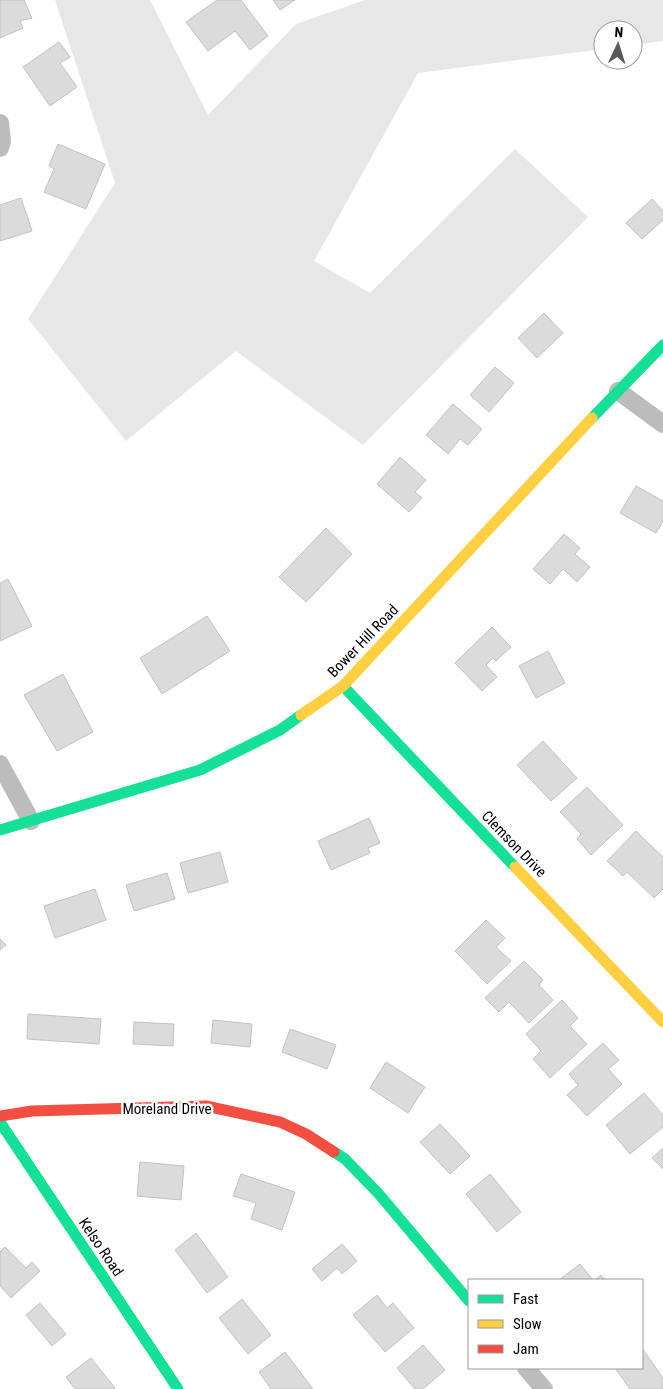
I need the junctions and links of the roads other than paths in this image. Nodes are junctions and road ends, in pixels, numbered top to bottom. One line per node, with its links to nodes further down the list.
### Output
1 (0, 123): 2 (street)
2 (0, 148)
3 (663, 345): 4 (street, Bower Hill Road)
4 (618, 391): 5 (street); 6 (street, Bower Hill Road)
5 (663, 424)
6 (343, 686): 8 (street, Bower Hill Road); 10 (street, Clemson Drive)
7 (0, 764): 8 (street)
8 (31, 821): 9 (street, Bower Hill Road)
9 (0, 830)
10 (663, 1022)
11 (0, 1116): 13 (street, Moreland Drive)
12 (0, 1122): 15 (street, Kelso Road)
13 (468, 1300)
14 (527, 1369): 16 (street)
15 (178, 1389)
16 (544, 1389)

